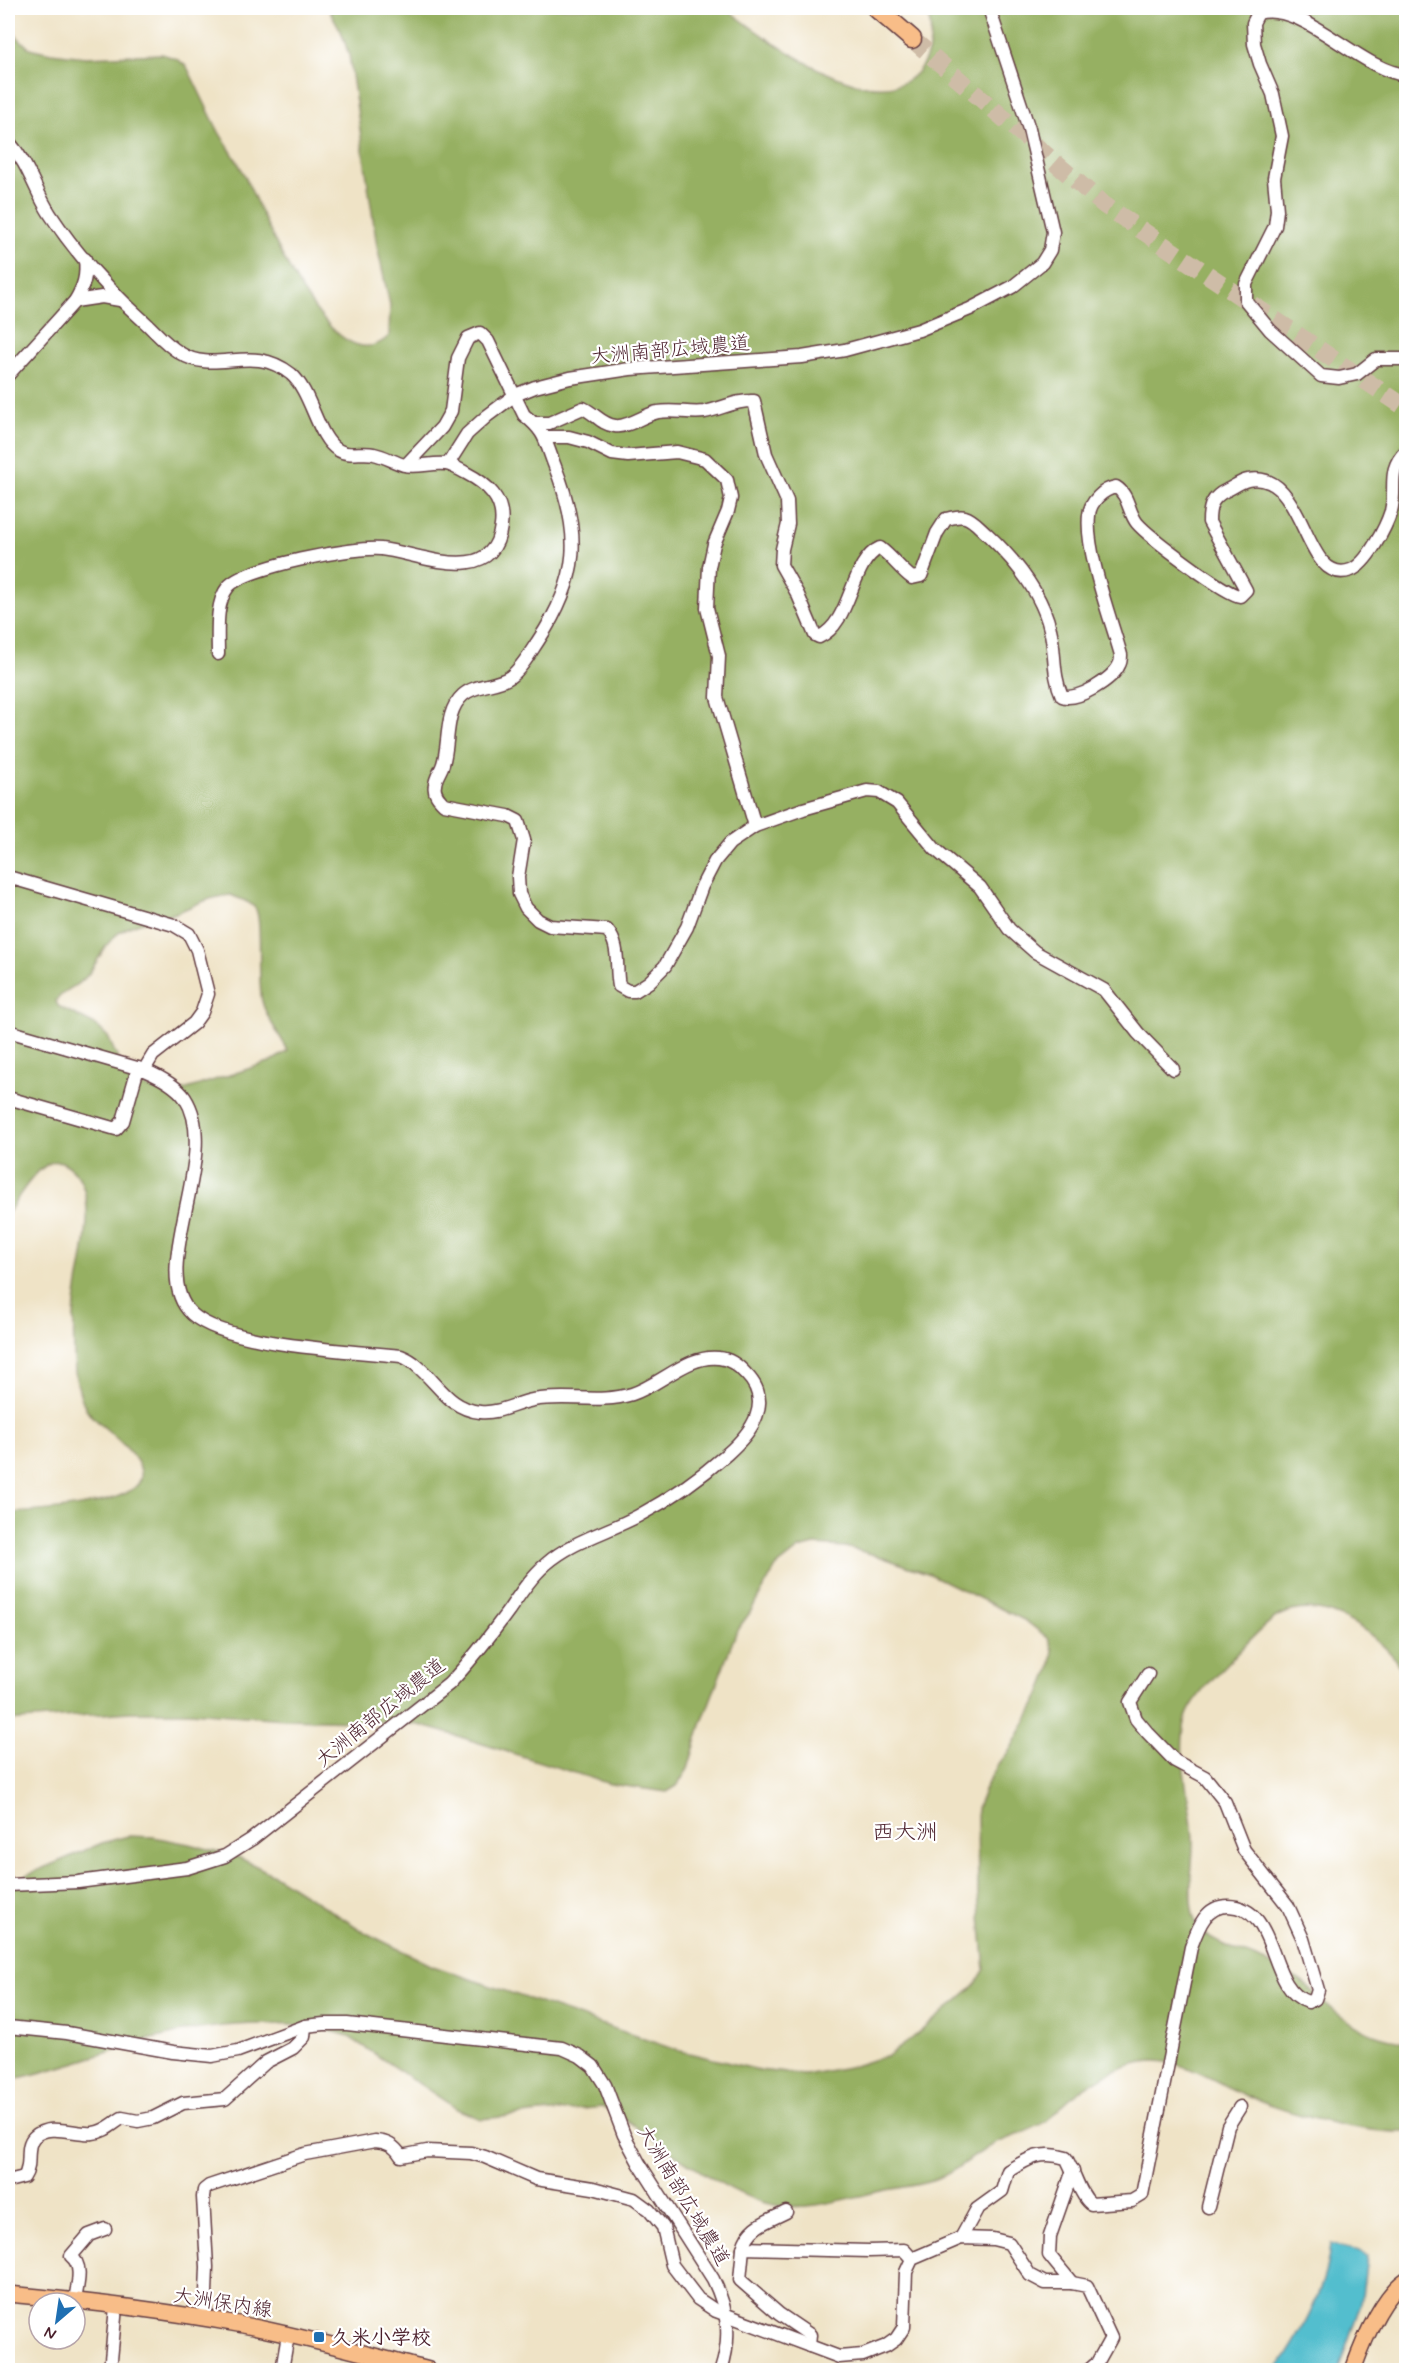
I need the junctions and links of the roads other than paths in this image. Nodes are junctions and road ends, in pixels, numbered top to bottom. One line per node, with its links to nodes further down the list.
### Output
1 (876, 8): 3 (highway)
2 (989, 8): 11 (street, 大洲南部広域農道)
3 (912, 39)
4 (1407, 75): 9 (street)
5 (8, 141): 6 (street)
6 (85, 258): 7 (street); 8 (street)
7 (120, 300): 8 (street); 16 (street)
8 (75, 301): 10 (street)
9 (1407, 359)
10 (8, 375)
11 (515, 395): 12 (street); 15 (street, 大洲南部広域農道); 16 (street)
12 (534, 423): 13 (street); 14 (street)
13 (546, 437): 18 (street); 18 (street)
14 (1407, 451)
15 (448, 464): 16 (street); 17 (street)
16 (406, 465)
17 (218, 654)
18 (755, 826): 22 (street)
19 (8, 877): 21 (street)
20 (8, 1031): 21 (street, 大洲南部広域農道)
21 (141, 1069): 23 (street); 25 (street, 大洲南部広域農道)
22 (1173, 1069)
23 (8, 1098)
24 (1148, 1674): 29 (street)
25 (8, 1885)
26 (305, 2026): 27 (street, 大洲南部広域農道); 30 (street); 44 (street, 大洲南部広域農道)
27 (8, 2027)
28 (1240, 2107): 31 (street)
29 (1073, 2170): 34 (street); 38 (street)
30 (8, 2181)
31 (1208, 2207)
32 (786, 2212): 35 (street)
33 (105, 2229): 39 (street)
34 (961, 2238): 36 (street); 38 (street)
35 (743, 2248): 36 (street); 47 (street)
36 (912, 2259): 47 (street)
37 (1407, 2280): 54 (main road)
38 (1072, 2283): 53 (street)
39 (76, 2291)
40 (8, 2294): 41 (main road, 大洲保内線)
41 (27, 2296)
42 (87, 2303): 43 (main road, 大洲保内線)
43 (117, 2307): 45 (main road, 大洲保内線); 49 (street)
44 (727, 2314): 45 (street); 47 (street); 52 (street, 大洲南部広域農道)
45 (205, 2319): 46 (main road, 大洲保内線)
46 (288, 2335): 48 (main road, 大洲保内線); 50 (street)
47 (809, 2346)
48 (405, 2367): 51 (main road, 大洲保内線)
49 (110, 2370)
50 (282, 2370)
51 (429, 2370)
52 (721, 2370)
53 (1089, 2370)
54 (1353, 2370)

